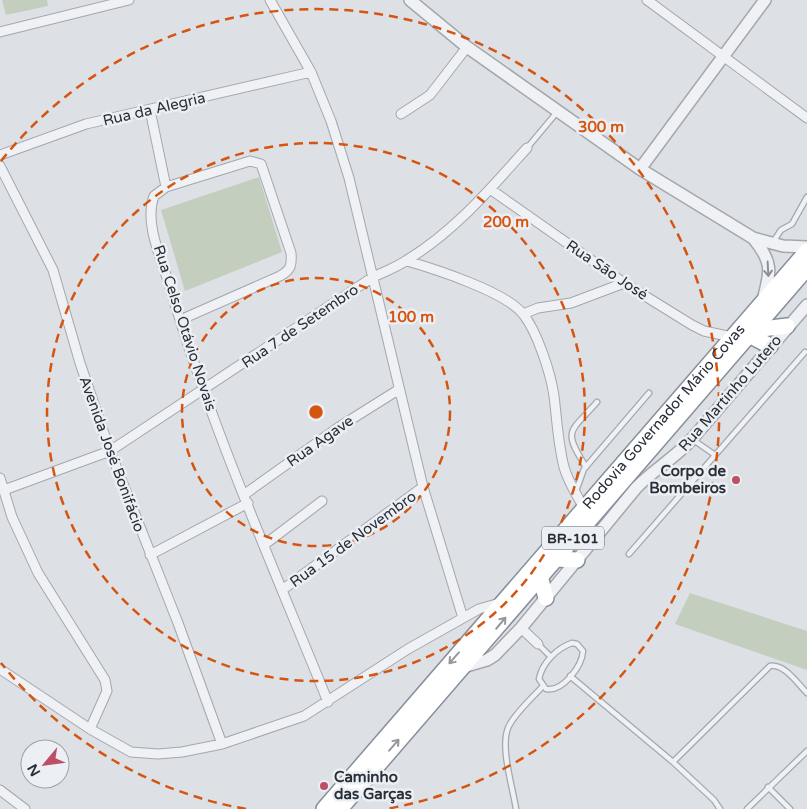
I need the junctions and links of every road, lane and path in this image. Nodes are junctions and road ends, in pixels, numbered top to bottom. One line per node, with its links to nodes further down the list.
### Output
1 (129, 0): 6 (street)
2 (270, 0): 9 (street)
3 (410, 0): 7 (street)
4 (647, 0): 8 (street)
5 (765, 0): 8 (street)
6 (0, 32)
7 (467, 47): 11 (street); 12 (street)
8 (723, 55): 13 (street); 17 (street)
9 (312, 72): 10 (street, Rua da Alegria); 26 (street)
10 (150, 110): 15 (street, Rua da Alegria); 18 (street)
11 (558, 110): 14 (lane, Rua 7 de Setembro); 17 (street)
12 (401, 114)
13 (807, 118)
14 (527, 148): 19 (street, Rua 7 de Setembro)
15 (0, 155)
16 (0, 166): 42 (street, Avenida José Bonifácio)
17 (640, 169): 21 (street)
18 (166, 187): 31 (street, Rua Celso Otávio Novais); 31 (street)
19 (490, 189): 24 (street, Rua 7 de Setembro); 27 (street, Rua São José)
20 (807, 197): 22 (lane)
21 (753, 238): 22 (street); 28 (street, one-way to 28)
22 (772, 243): 23 (street)
23 (807, 249): 28 (highway, Rodovia Governador Mário Covas / BR-101)
24 (407, 261): 26 (street, Rua 7 de Setembro); 30 (street)
25 (807, 268): 33 (highway, Rodovia Governador Mário Covas / BR-101)
26 (373, 277): 37 (street, Rua 7 de Setembro); 38 (street)
27 (624, 283): 30 (street); 34 (street, Rua São José)
28 (761, 304): 34 (highway, Rodovia Governador Mário Covas / BR-101)
29 (807, 305): 32 (street, Rua Martinho Lutero)
30 (523, 314): 48 (street)
31 (180, 320): 37 (street, Rua Celso Otávio Novais)
32 (787, 326): 33 (highway); 35 (street, Rua Martinho Lutero)
33 (751, 333): 35 (highway); 56 (highway, Rodovia Governador Mário Covas / BR-101)
34 (732, 337): 52 (highway, Rodovia Governador Mário Covas / BR-101)
35 (770, 346): 41 (street, Rua Martinho Lutero)
36 (805, 352): 43 (lane)
37 (204, 390): 42 (street, Rua 7 de Setembro); 49 (street, Rua Celso Otávio Novais)
38 (398, 390): 46 (street); 49 (street, Rua Agave)
39 (649, 393): 44 (lane)
40 (597, 402): 44 (lane)
41 (692, 439): 43 (lane); 57 (street, Rua Martinho Lutero)
42 (110, 451): 47 (street, Rua 7 de Setembro); 55 (street, Avenida José Bonifácio)
43 (715, 455): 54 (lane)
44 (586, 466): 48 (lane)
45 (0, 479): 47 (street)
46 (423, 487): 59 (street, Rua 15 de Novembro); 62 (street)
47 (4, 490): 72 (street)
48 (576, 493): 52 (street)
49 (244, 494): 51 (street, Rua Celso Otávio Novais)
50 (322, 501): 53 (street)
51 (248, 503): 53 (street, Rua Celso Otávio Novais); 55 (street)
52 (584, 508): 61 (highway, Rodovia Governador Mário Covas / BR-101)
53 (264, 545): 59 (street, Rua Celso Otávio Novais)
54 (629, 554)
55 (150, 555): 73 (street, Avenida José Bonifácio)
56 (556, 559): 57 (highway); 58 (highway, Rodovia Governador Mário Covas / BR-101)
57 (576, 560): 60 (street, Rua Martinho Lutero)
58 (540, 576): 60 (highway); 66 (highway, Rodovia Governador Mário Covas / BR-101, one-way to 58)
59 (282, 590): 71 (street, Rua Celso Otávio Novais)
60 (546, 598): 63 (street, Rua Martinho Lutero)
61 (503, 602): 62 (street); 79 (highway, Rodovia Governador Mário Covas / BR-101, one-way to 79)
62 (463, 618): 71 (street)
63 (521, 628): 64 (street); 66 (street, Rua Martinho Lutero)
64 (538, 644): 65 (lane)
65 (551, 657): 68 (lane); 69 (lane)
66 (463, 667): 80 (highway, Rodovia Governador Mário Covas / BR-101, one-way to 66)
67 (0, 669): 72 (street)
68 (570, 676): 69 (lane); 75 (lane)
69 (543, 686): 81 (lane)
70 (807, 693): 75 (lane)
71 (328, 702): 73 (street)
72 (90, 729): 73 (street)
73 (222, 744)
74 (807, 751): 76 (lane)
75 (673, 762): 82 (lane)
76 (768, 788): 83 (lane); 84 (lane)
77 (0, 790): 78 (street)
78 (25, 809)
79 (324, 809)
80 (340, 809)
81 (516, 809)
82 (720, 809)
83 (747, 809)
84 (790, 809)

